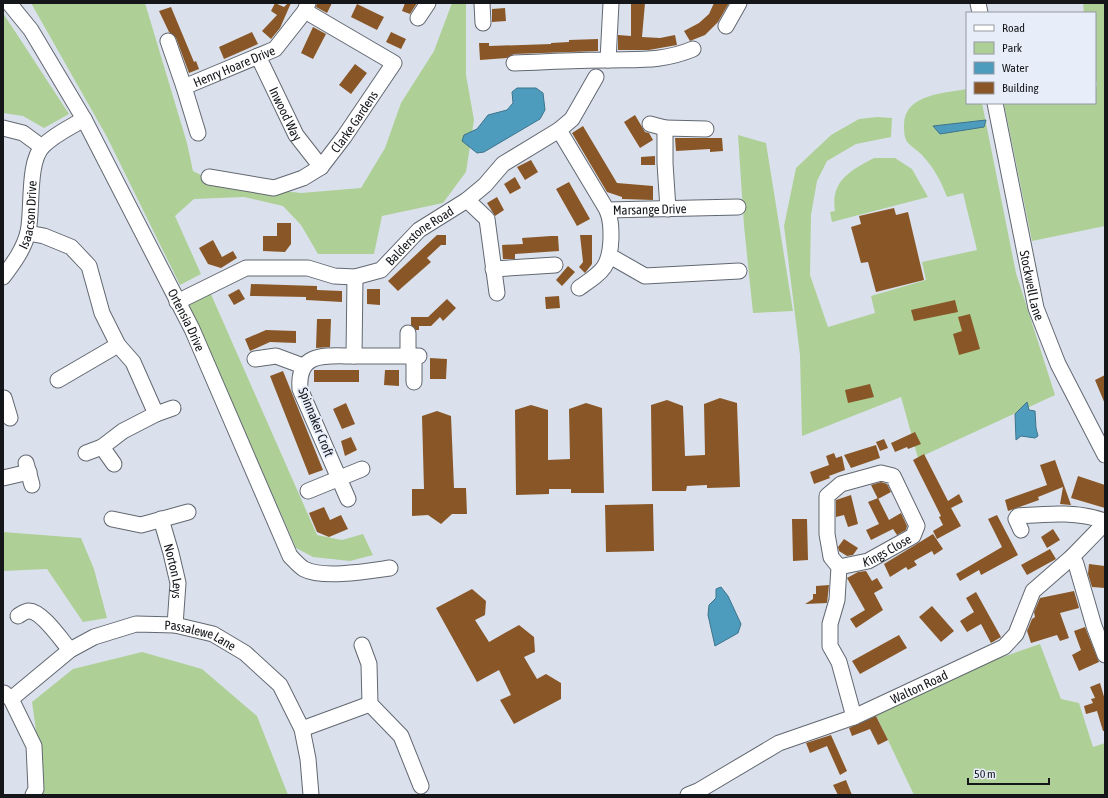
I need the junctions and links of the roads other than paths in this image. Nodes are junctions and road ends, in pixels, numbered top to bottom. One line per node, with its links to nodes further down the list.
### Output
1 (9, 3): 18 (street, Ortensia Drive)
2 (428, 3): 7 (street)
3 (482, 3): 8 (street)
4 (611, 3): 13 (street)
5 (739, 3): 9 (street)
6 (307, 7): 12 (street, Henry Hoare Drive); 26 (street, Clarke Gardens)
7 (418, 18)
8 (483, 23)
9 (726, 26)
10 (168, 41): 16 (street, Henry Hoare Drive)
11 (693, 49): 13 (street)
12 (258, 56): 16 (street, Henry Hoare Drive); 26 (street, Inwood Way)
13 (608, 60): 14 (street)
14 (514, 63)
15 (596, 77): 23 (street, Balderstone Road)
16 (184, 87): 24 (street, Henry Hoare Drive)
17 (995, 104): 54 (street, Stockwell Lane)
18 (84, 119): 25 (street, Isaacson Drive); 41 (street, Ortensia Drive)
19 (650, 124): 21 (street)
20 (3, 128): 25 (street)
21 (665, 128): 22 (street); 30 (street)
22 (706, 129)
23 (559, 130): 28 (street, Balderstone Road); 31 (street, Marsange Drive)
24 (198, 133)
25 (42, 147): 32 (street, Isaacson Drive)
26 (321, 167): 27 (street, Clarke Gardens)
27 (209, 177)
28 (467, 200): 35 (street); 38 (street, Balderstone Road)
29 (738, 207): 30 (street, Marsange Drive)
30 (668, 209): 31 (street, Marsange Drive)
31 (607, 210): 33 (street)
32 (28, 233): 37 (street, Isaacson Drive); 43 (street)
33 (610, 256): 36 (street); 39 (street)
34 (555, 265): 35 (street)
35 (493, 269): 40 (street)
36 (739, 271)
37 (3, 277)
38 (355, 277): 41 (street, Balderstone Road); 44 (street)
39 (579, 288)
40 (497, 293)
41 (177, 302): 69 (street, Ortensia Drive)
42 (408, 333): 45 (street)
43 (118, 345): 48 (street); 51 (street)
44 (354, 356): 45 (street); 47 (street)
45 (414, 356): 49 (street)
46 (255, 359): 47 (street)
47 (303, 366): 59 (street, Spinnaker Croft)
48 (58, 380)
49 (414, 382)
50 (173, 408): 51 (street)
51 (156, 414): 52 (street)
52 (102, 447): 53 (street); 55 (street)
53 (86, 453)
54 (1105, 455)
55 (114, 464)
56 (362, 468): 59 (street)
57 (29, 473): 58 (street)
58 (3, 478)
59 (339, 478): 60 (street); 61 (street, Spinnaker Croft)
60 (308, 491)
61 (348, 499)
62 (188, 512): 64 (street)
63 (112, 519): 64 (street)
64 (161, 520): 71 (street, Norton Leys)
65 (1105, 522): 66 (street); 67 (street, Walton Road)
66 (1021, 530)
67 (1072, 557): 74 (street); 77 (street, Walton Road)
68 (839, 567): 68 (street, Kings Close); 77 (street)
69 (390, 568)
70 (18, 616): 73 (street)
71 (175, 625): 73 (street, Passalewe Lane); 78 (street, Passalewe Lane)
72 (362, 645): 76 (street)
73 (70, 650): 75 (street, Passalewe Lane)
74 (1105, 655)
75 (7, 696): 80 (street)
76 (370, 704): 78 (street); 79 (street)
77 (854, 717): 82 (street, Walton Road)
78 (302, 729): 81 (street, Passalewe Lane)
79 (421, 786)
80 (33, 795)
81 (311, 795)
82 (688, 795)

